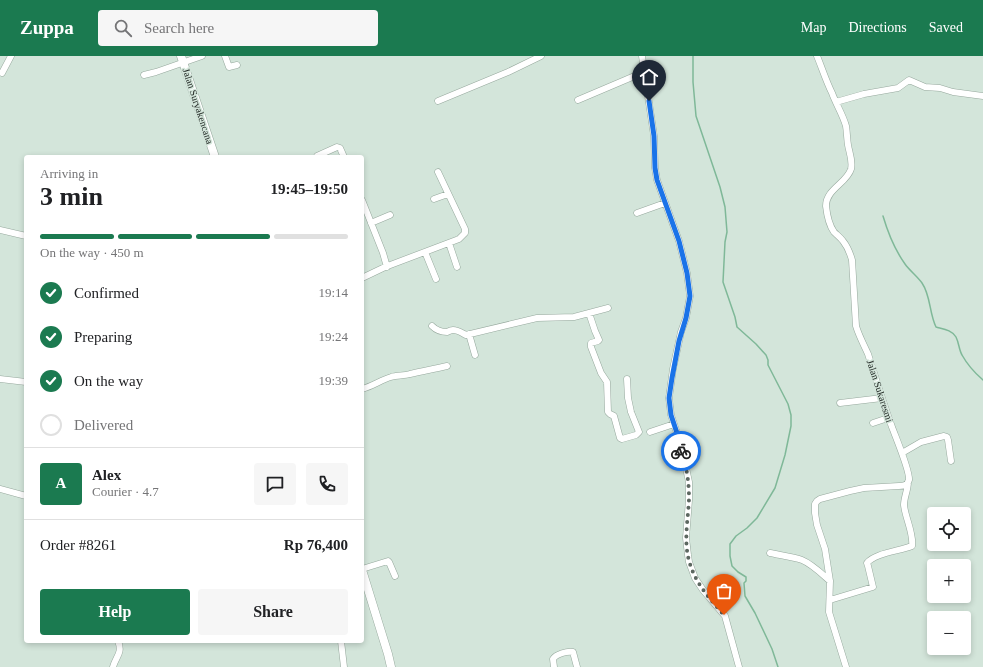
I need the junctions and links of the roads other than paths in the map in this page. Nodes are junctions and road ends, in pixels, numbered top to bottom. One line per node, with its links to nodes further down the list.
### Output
1 (11, 56): 10 (street)
2 (202, 56): 7 (street)
3 (225, 56): 8 (street)
4 (541, 56): 14 (street)
5 (642, 56): 9 (street)
6 (817, 56): 15 (street, Jalan Sukaresmi)
7 (182, 59): 11 (street); 16 (street, Jalan Suryakencana)
8 (237, 65)
9 (644, 72): 13 (street); 22 (street)
10 (2, 73)
11 (144, 75)
12 (983, 96): 15 (street)
13 (578, 100)
14 (438, 101)
15 (836, 102): 45 (street, Jalan Sukaresmi)
16 (214, 155)
17 (319, 155): 18 (street)
18 (343, 155)
19 (438, 172): 20 (street)
20 (448, 194): 21 (street); 29 (street)
21 (434, 199)
22 (665, 203): 24 (street); 49 (street)
23 (364, 205): 26 (street)
24 (637, 213)
25 (390, 215): 26 (street)
26 (371, 223): 31 (street)
27 (0, 230): 28 (street)
28 (24, 236)
29 (449, 243): 30 (street); 32 (street)
30 (425, 252): 31 (street); 34 (street)
31 (387, 267): 33 (street)
32 (457, 267)
33 (364, 277)
34 (436, 279)
35 (608, 308): 36 (street)
36 (589, 313): 38 (street); 41 (street)
37 (432, 326): 38 (street)
38 (469, 334): 39 (street)
39 (475, 355)
40 (447, 366): 44 (street)
41 (627, 378)
42 (0, 379): 43 (street)
43 (24, 382)
44 (364, 388)
45 (882, 398): 46 (street); 47 (street, Jalan Sukaresmi)
46 (840, 403)
47 (888, 418): 48 (street); 51 (street, Jalan Sukaresmi)
48 (873, 423)
49 (674, 424): 50 (street); 69 (street)
50 (650, 432)
51 (902, 453): 52 (street); 53 (street, Jalan Sukaresmi)
52 (951, 461)
53 (908, 482): 60 (street); 61 (street, Jalan Sukaresmi)
54 (0, 489): 55 (street)
55 (24, 495)
56 (770, 553): 60 (street)
57 (364, 569): 59 (street)
58 (364, 576): 66 (street)
59 (395, 576)
60 (830, 581): 61 (street)
61 (830, 600): 70 (street)
62 (119, 643): 64 (street)
63 (341, 643): 65 (street)
64 (113, 667)
65 (344, 667)
66 (391, 667)
67 (554, 667): 68 (street)
68 (577, 667)
69 (739, 667)
70 (846, 667)

